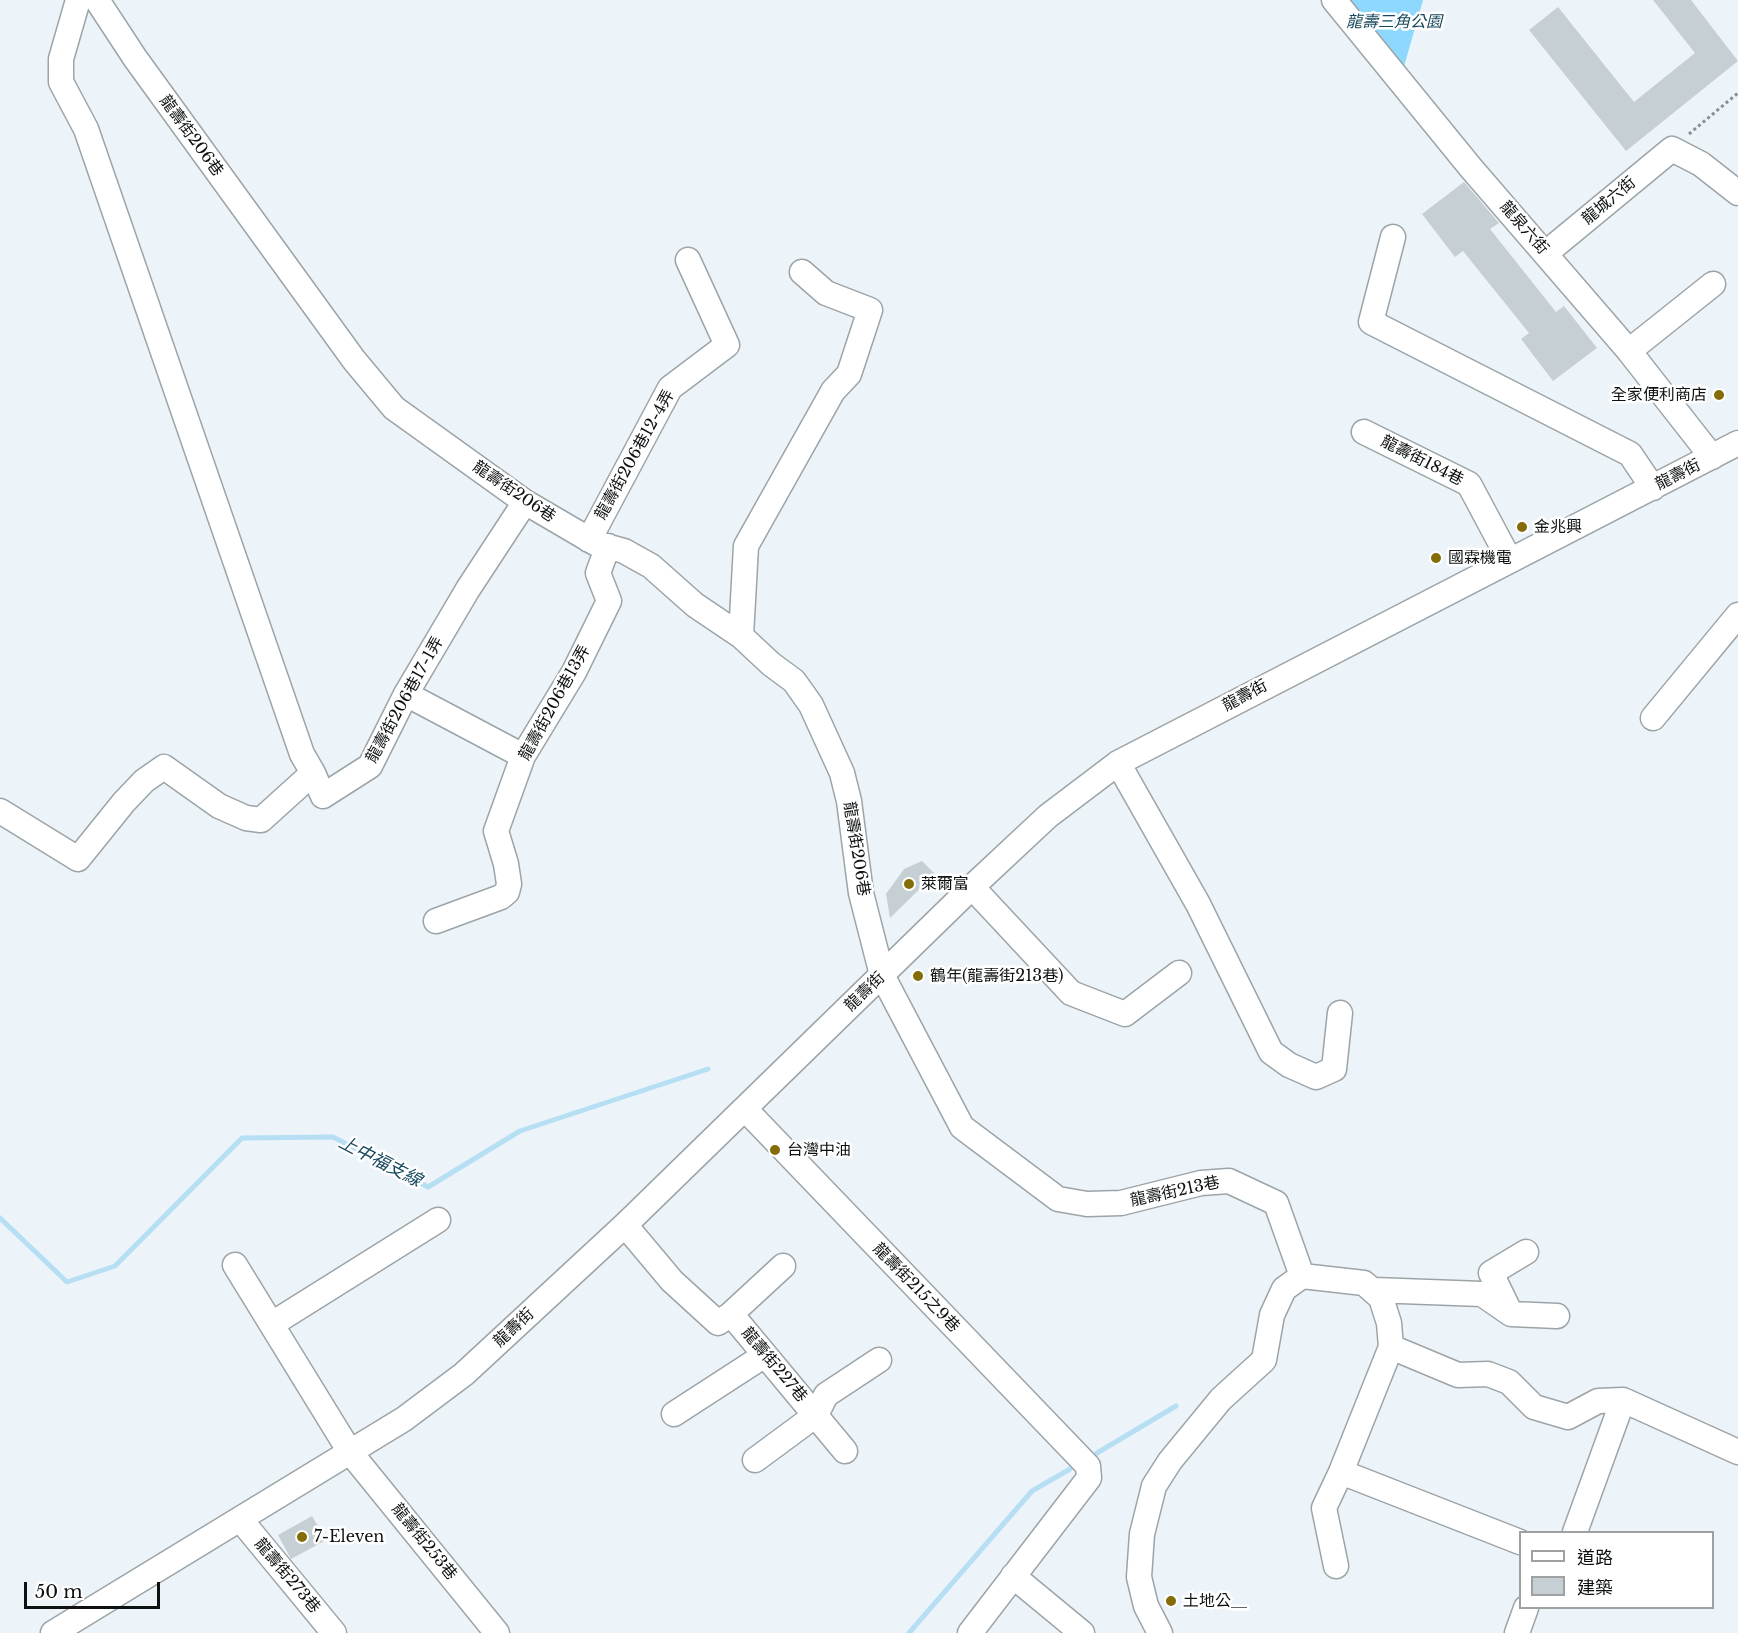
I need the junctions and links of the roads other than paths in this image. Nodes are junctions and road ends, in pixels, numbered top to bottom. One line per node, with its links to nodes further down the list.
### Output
1 (78, 0): 24 (street)
2 (97, 0): 15 (street, 龍壽街206巷)
3 (1334, 0): 6 (street, 龍泉六街)
4 (1738, 193): 6 (street, 龍城六街)
5 (1394, 237): 14 (street)
6 (1546, 253): 10 (street, 龍泉六街)
7 (688, 260): 16 (street, 龍壽街206巷12-4弄)
8 (802, 272): 19 (street)
9 (1713, 284): 10 (street)
10 (1629, 351): 13 (street, 龍泉六街)
11 (1364, 432): 17 (street, 龍壽街184巷)
12 (1738, 443): 13 (street, 龍壽街)
13 (1712, 457): 14 (street, 龍壽街)
14 (1653, 488): 17 (street, 龍壽街)
15 (525, 502): 16 (street, 龍壽街206巷); 20 (street, 龍壽街206巷17-1弄)
16 (598, 543): 19 (street, 龍壽街206巷); 22 (street, 龍壽街206巷13弄)
17 (1509, 559): 23 (street, 龍壽街)
18 (1738, 615): 21 (street)
19 (741, 636): 29 (street, 龍壽街206巷)
20 (406, 694): 22 (street); 24 (street, 龍壽街206巷17-1弄)
21 (1653, 718)
22 (523, 756): 27 (street, 龍壽街206巷13弄)
23 (1118, 763): 26 (street, 龍壽街); 30 (street)
24 (312, 773): 25 (street)
25 (0, 811)
26 (972, 887): 28 (street); 29 (street, 龍壽街)
27 (436, 921)
28 (1179, 973)
29 (882, 975): 31 (street, 龍壽街); 37 (street, 龍壽街213巷)
30 (1340, 1013)
31 (745, 1109): 33 (street, 龍壽街); 58 (street, 龍壽街215之9巷)
32 (438, 1220): 42 (street)
33 (625, 1224): 39 (street, 龍壽街227巷); 50 (street, 龍壽街)
34 (1527, 1252): 40 (street)
35 (235, 1265): 42 (street, 龍壽街253巷)
36 (783, 1266): 39 (street)
37 (1302, 1276): 38 (street); 65 (street)
38 (1374, 1290): 40 (street); 43 (street)
39 (731, 1314): 44 (street, 龍壽街227巷)
40 (1511, 1314): 41 (street)
41 (1557, 1316)
42 (272, 1324): 50 (street, 龍壽街253巷)
43 (1390, 1347): 46 (street); 53 (street)
44 (765, 1355): 47 (street); 48 (street, 龍壽街227巷)
45 (879, 1360): 48 (street)
46 (1623, 1400): 51 (street); 55 (street)
47 (674, 1414)
48 (816, 1414): 49 (street, 龍壽街227巷); 52 (street)
49 (845, 1451)
50 (350, 1452): 54 (street, 龍壽街); 62 (street, 龍壽街253巷)
51 (1738, 1452)
52 (755, 1460)
53 (1341, 1472): 56 (street); 57 (street)
54 (240, 1519): 60 (street, 龍壽街); 61 (street, 龍壽街273巷)
55 (1576, 1531)
56 (1519, 1541)
57 (1336, 1566)
58 (1013, 1576): 63 (street); 64 (street)
59 (1526, 1609): 66 (street)
60 (53, 1633)
61 (334, 1633)
62 (497, 1633)
63 (970, 1633)
64 (1082, 1633)
65 (1160, 1633)
66 (1517, 1633)

